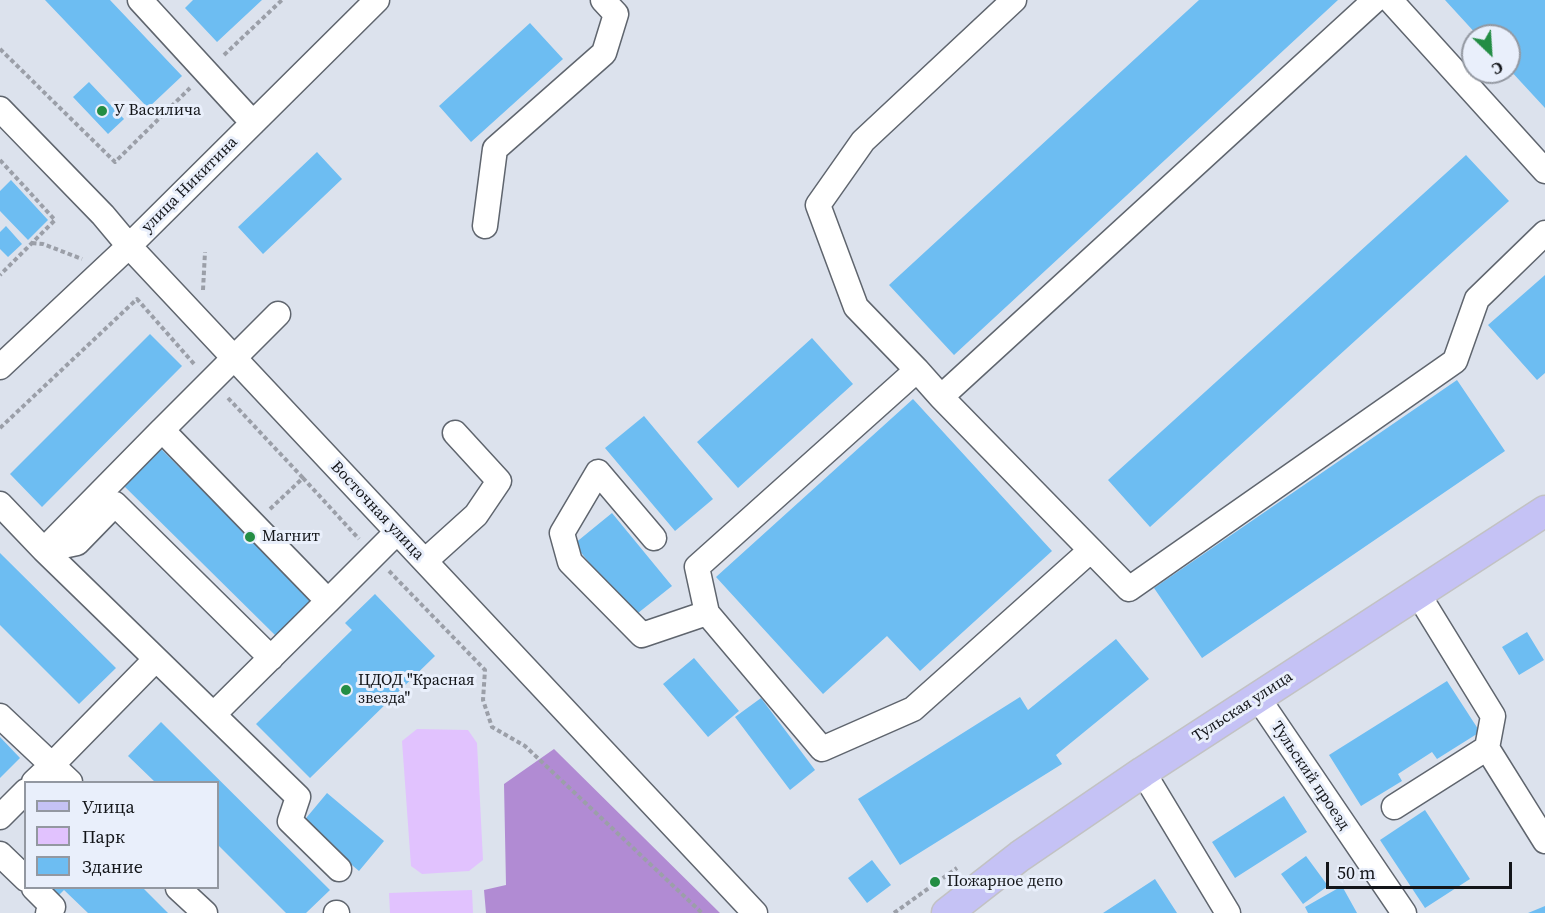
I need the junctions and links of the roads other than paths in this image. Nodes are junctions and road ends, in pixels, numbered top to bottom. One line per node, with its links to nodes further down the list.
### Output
1 (377, 0): 8 (street, улица Никитина)
2 (603, 0): 10 (street)
3 (1014, 0): 16 (street)
4 (1375, 0): 17 (street)
5 (1390, 0): 9 (street)
6 (154, 5): 8 (street)
7 (0, 109): 12 (street, Восточная улица)
8 (253, 123): 12 (street, улица Никитина)
9 (1545, 171)
10 (485, 225)
11 (1545, 233): 25 (street)
12 (129, 246): 14 (street, Восточная улица); 15 (street, улица Никитина)
13 (278, 314): 14 (street)
14 (235, 359): 18 (street); 22 (street, Восточная улица)
15 (0, 367)
16 (917, 370): 17 (street); 29 (street)
17 (941, 397): 25 (street)
18 (162, 430): 24 (street); 28 (street)
19 (455, 433): 26 (street)
20 (0, 504): 24 (street)
21 (1545, 511): 27 (main road, Тульская улица)
22 (397, 532): 26 (street, Восточная улица); 28 (street)
23 (654, 538): 29 (street)
24 (44, 550): 30 (street); 31 (street)
25 (1091, 550): 29 (street)
26 (425, 561): 51 (street, Восточная улица)
27 (1418, 594): 32 (main road, Тульская улица); 35 (street)
28 (328, 601): 30 (street)
29 (707, 613)
30 (271, 658): 33 (street)
31 (156, 659): 33 (street); 36 (street)
32 (1258, 698): 37 (main road, Тульская улица); 54 (street, Тульский проезд)
33 (214, 714): 45 (street)
34 (0, 716): 36 (street)
35 (1487, 748): 41 (street); 43 (street)
36 (52, 765): 38 (street); 39 (street)
37 (1143, 772): 52 (main road, Тульская улица); 53 (street)
38 (36, 781)
39 (68, 781)
40 (24, 793): 42 (street)
41 (1394, 807)
42 (0, 817)
43 (1545, 841)
44 (0, 854): 46 (street)
45 (339, 869)
46 (24, 877)
47 (35, 889): 49 (street)
48 (179, 889): 50 (street)
49 (48, 913)
50 (205, 913)
51 (755, 913)
52 (947, 913)
53 (1228, 913)
54 (1404, 913)

